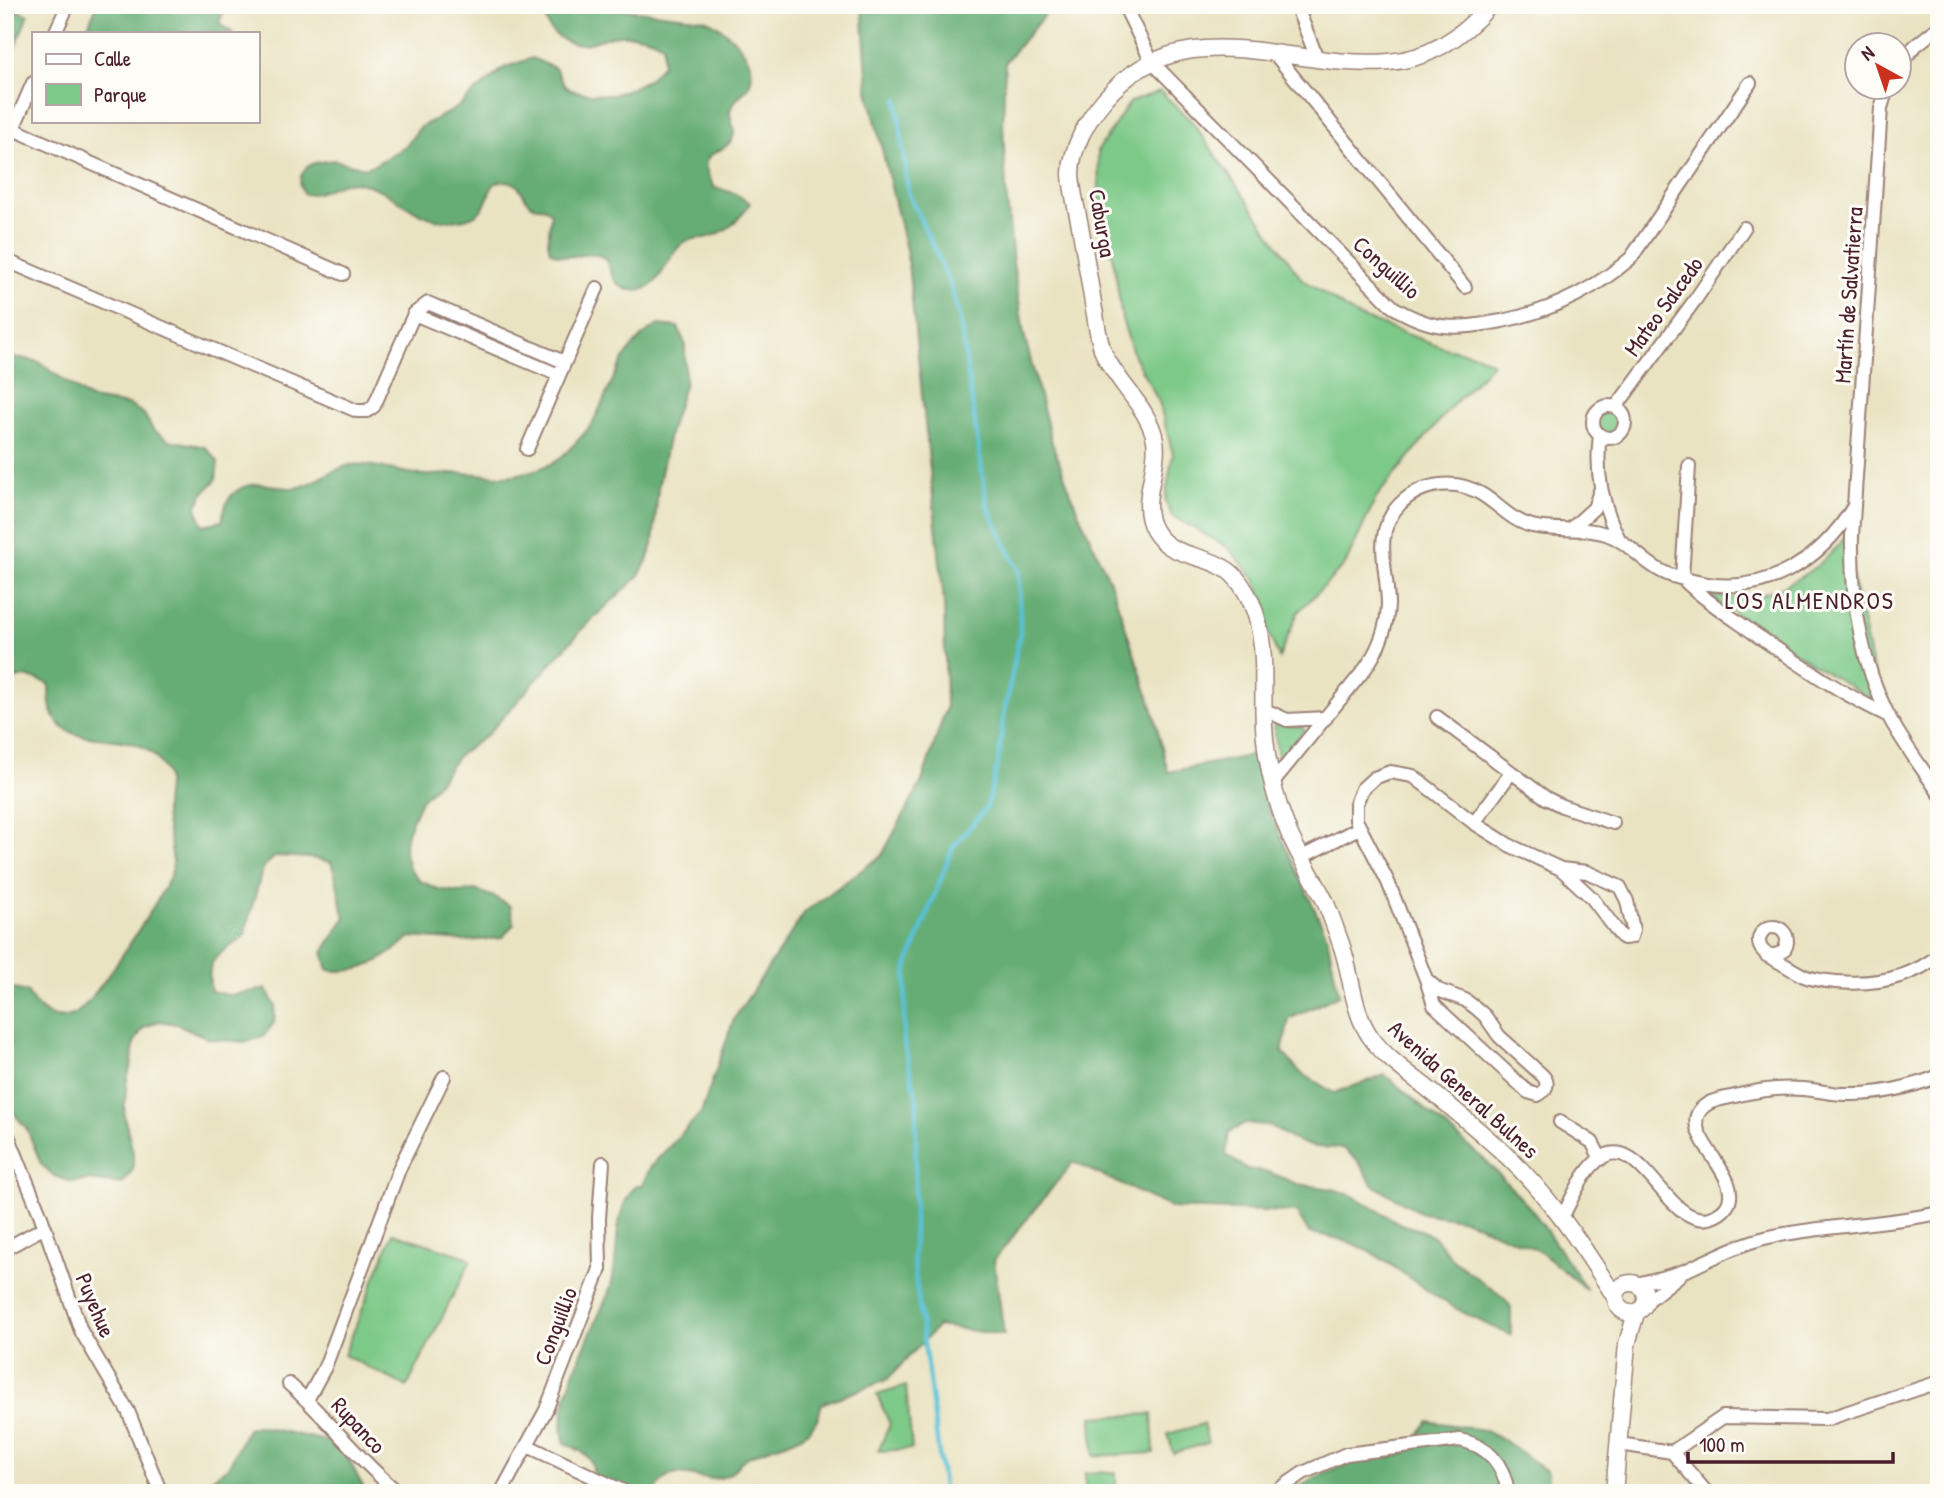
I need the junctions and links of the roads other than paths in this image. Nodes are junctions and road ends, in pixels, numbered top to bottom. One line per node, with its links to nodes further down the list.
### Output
1 (68, 5): 6 (street)
2 (1124, 5): 10 (street, Conguillio)
3 (1296, 5): 9 (street)
4 (1490, 5): 9 (street, Caburga)
5 (1939, 27): 7 (street)
6 (55, 32)
7 (1912, 50)
8 (1274, 53): 9 (street, Caburga); 10 (street, Caburga); 19 (street)
9 (1317, 58)
10 (1152, 62): 11 (street, Conguillio); 31 (street, Caburga)
11 (1749, 83)
12 (32, 85): 14 (street)
13 (1883, 102): 27 (street, Martín de Salvatierra)
14 (13, 129): 15 (street); 18 (street)
15 (5, 147)
16 (1744, 228): 22 (street, Mateo Salcedo)
17 (5, 260): 21 (street)
18 (343, 274)
19 (1465, 287)
20 (597, 288): 21 (street)
21 (561, 368): 24 (street)
22 (1616, 407): 23 (street, Mateo Salcedo); 23 (street)
23 (1600, 435): 26 (street, Mateo Salcedo)
24 (527, 449)
25 (1689, 466): 30 (street)
26 (1600, 491): 28 (street); 29 (street, Mateo Salcedo)
27 (1854, 506): 30 (street); 32 (street, Martín de Salvatierra)
28 (1572, 528): 29 (street); 34 (street)
29 (1620, 541): 30 (street)
30 (1682, 578): 32 (street)
31 (1265, 710): 34 (street); 36 (street, Avenida General Bulnes)
32 (1889, 716): 37 (street, Martín de Salvatierra)
33 (1437, 717): 35 (street)
34 (1326, 718): 36 (street)
35 (1511, 773): 38 (street); 39 (street)
36 (1273, 782): 41 (street, Avenida General Bulnes)
37 (1939, 793)
38 (1474, 823): 40 (street); 42 (street)
39 (1613, 823)
40 (1359, 828): 41 (street); 47 (street)
41 (1302, 857): 55 (street, Avenida General Bulnes)
42 (1562, 869): 42 (street)
43 (1787, 938): 44 (street); 44 (street); 46 (street)
44 (1766, 955): 46 (street)
45 (1939, 955): 46 (street)
46 (1799, 972)
47 (1426, 979): 47 (street)
48 (1939, 1076): 52 (street)
49 (444, 1077): 64 (street)
50 (1560, 1122): 52 (street)
51 (5, 1128): 56 (street, Puyehue)
52 (1601, 1158): 55 (street)
53 (603, 1163): 66 (street, Conguillio)
54 (1939, 1213): 59 (street)
55 (1561, 1220): 58 (street, Avenida General Bulnes)
56 (45, 1227): 57 (street); 68 (street, Puyehue)
57 (5, 1249)
58 (1585, 1250): 60 (street, Avenida General Bulnes); 61 (street, Avenida General Bulnes)
59 (1686, 1270): 60 (street); 61 (street)
60 (1633, 1284): 61 (street); 61 (street)
61 (1629, 1306): 65 (street, Avenida General Bulnes)
62 (1939, 1382): 67 (street)
63 (289, 1384): 64 (street, Rupanco)
64 (307, 1400): 69 (street, Rupanco)
65 (1619, 1444): 67 (street); 74 (street, Avenida General Bulnes)
66 (528, 1446): 70 (street, Conguillio); 71 (street)
67 (1672, 1452): 75 (street)
68 (161, 1493)
69 (399, 1493)
70 (501, 1493)
71 (627, 1493)
72 (1274, 1493): 73 (street)
73 (1508, 1493)
74 (1614, 1493)
75 (1707, 1493)

